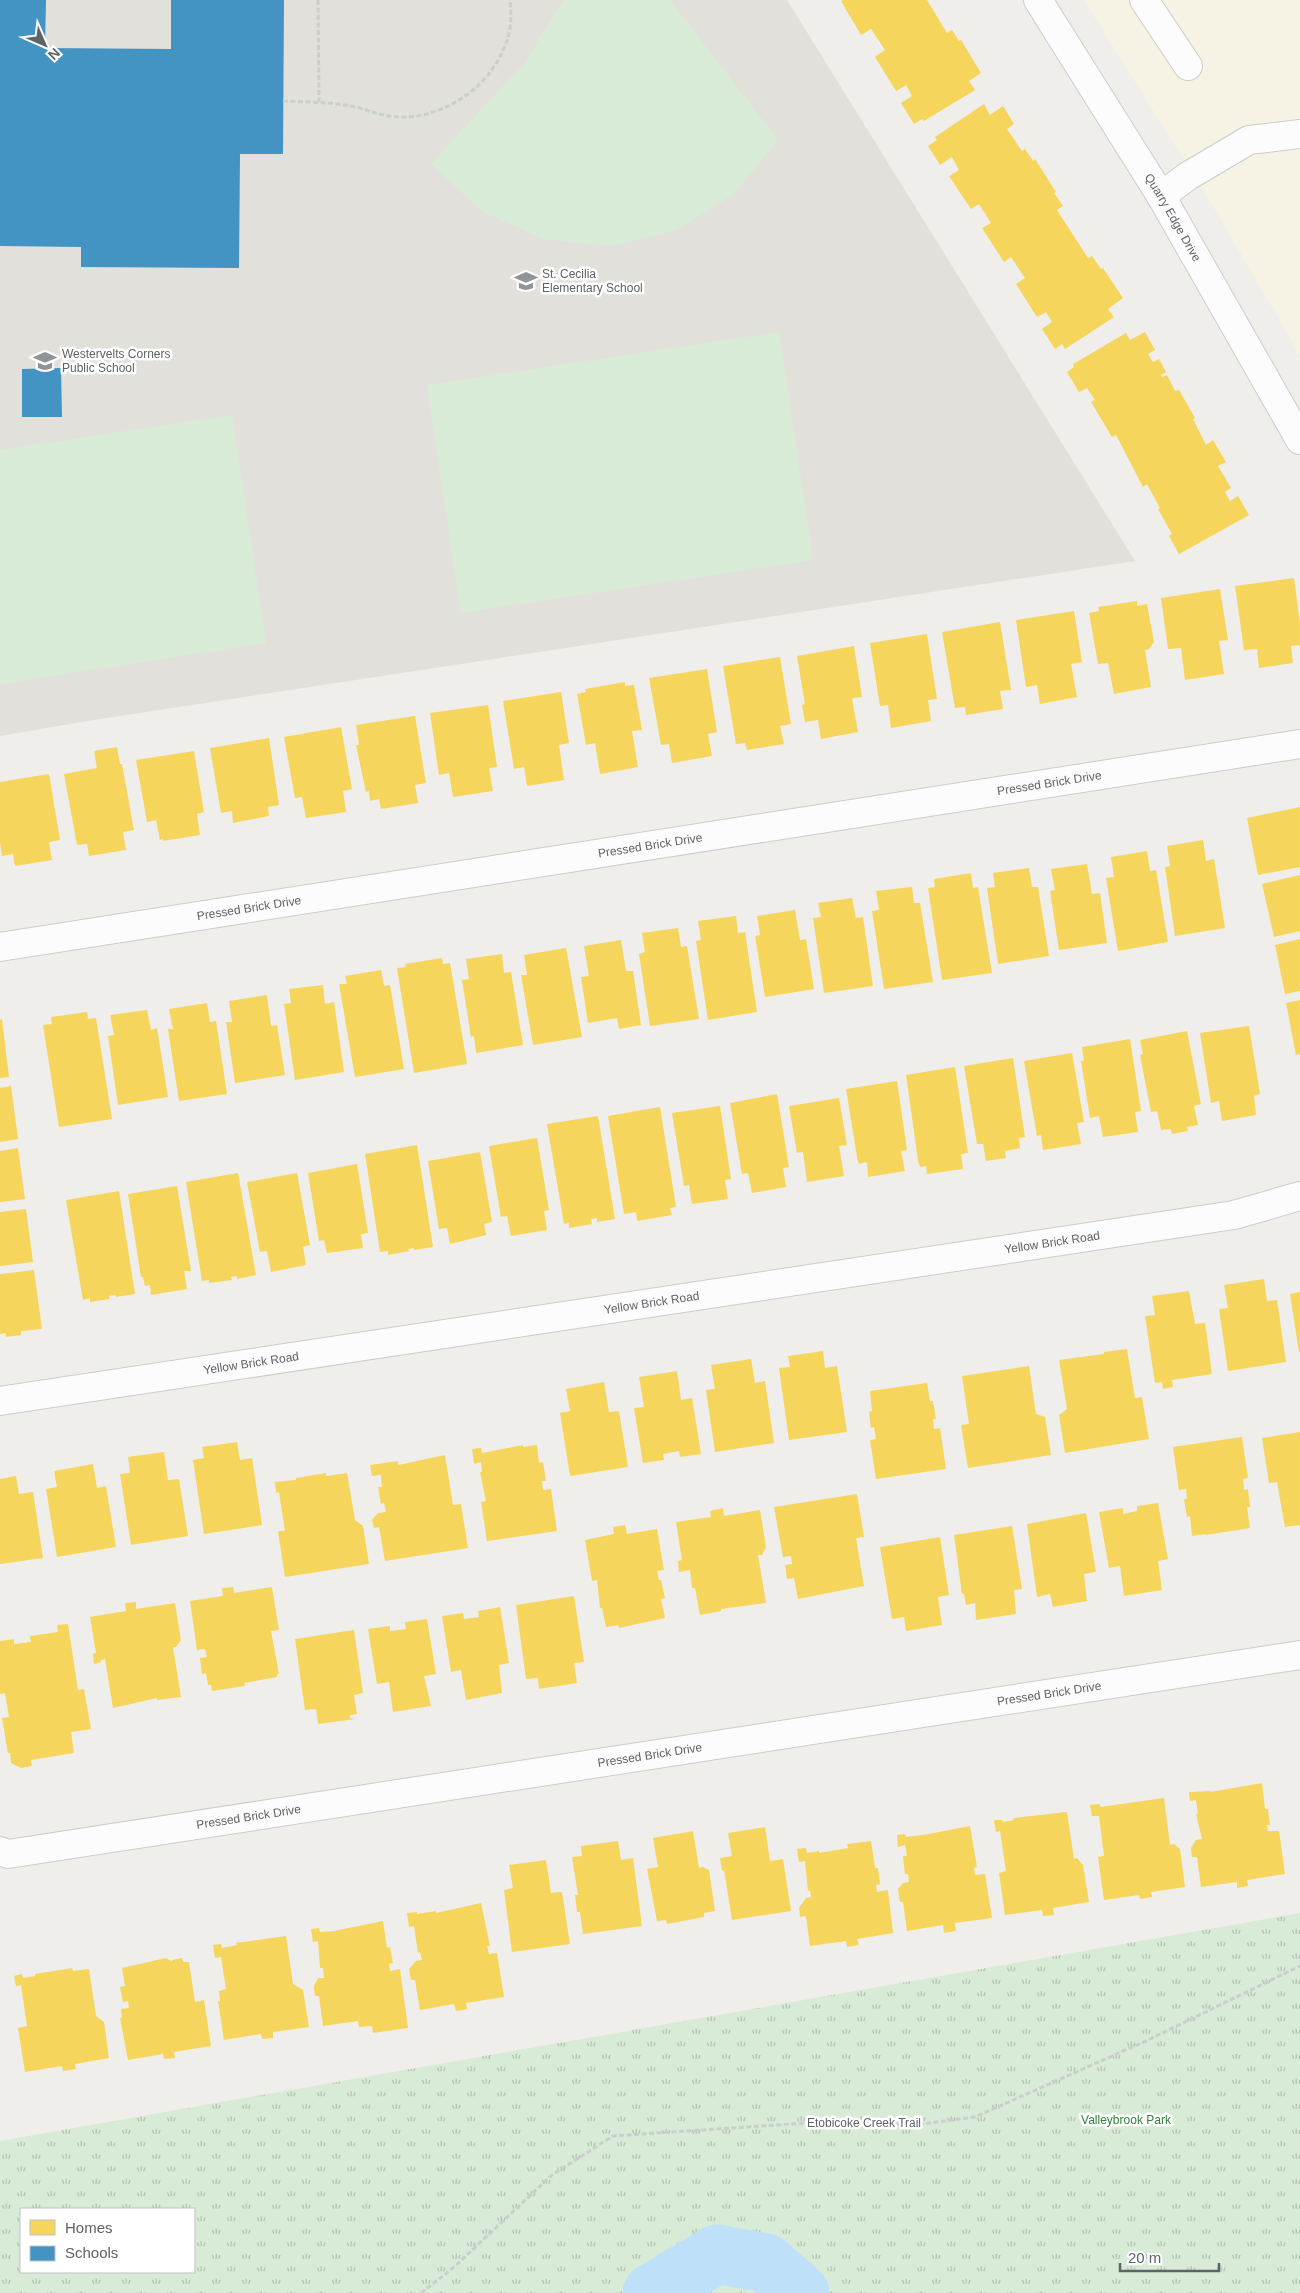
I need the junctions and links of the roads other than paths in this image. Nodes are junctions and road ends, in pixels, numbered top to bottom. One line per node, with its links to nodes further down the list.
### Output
1 (1038, 0): 5 (street, Quarry Edge Drive)
2 (1144, 0): 3 (street)
3 (1188, 66)
4 (1300, 134): 5 (street)
5 (1161, 196): 6 (street, Quarry Edge Drive)
6 (1300, 440)
7 (1300, 744): 8 (street, Pressed Brick Drive)
8 (0, 946)
9 (1300, 1196): 10 (street, Yellow Brick Road)
10 (0, 1401)
11 (1300, 1655): 12 (street, Pressed Brick Drive)
12 (0, 1852)

